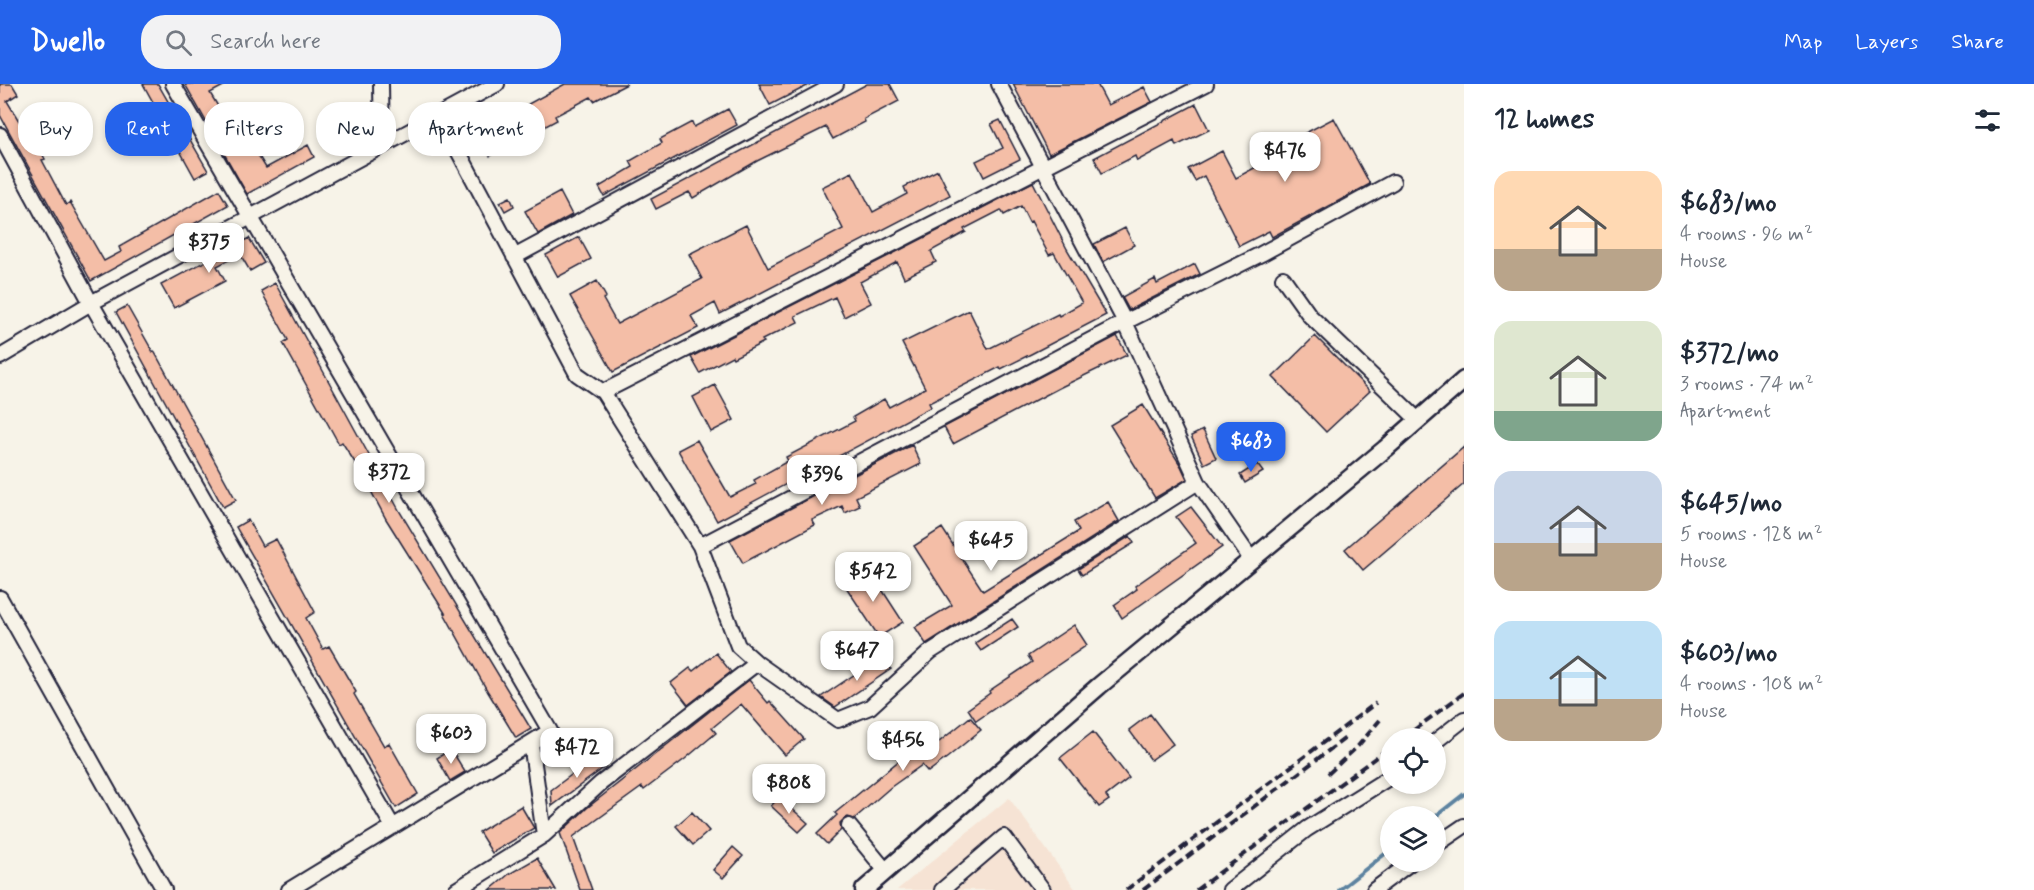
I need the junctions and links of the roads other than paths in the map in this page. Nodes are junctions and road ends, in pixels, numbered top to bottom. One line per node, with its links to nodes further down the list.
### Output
1 (172, 84): 14 (street)
2 (381, 84): 7 (street)
3 (497, 84): 8 (street)
4 (836, 84): 15 (street)
5 (999, 84): 12 (street)
6 (1206, 84): 12 (street)
7 (381, 102)
8 (463, 102)
9 (0, 135): 17 (street)
10 (363, 156): 14 (street)
11 (461, 156): 15 (street)
12 (1042, 166): 18 (street); 21 (street)
13 (1393, 182): 18 (street)
14 (250, 217): 17 (street); 30 (street)
15 (514, 257): 21 (street)
16 (1283, 278): 22 (street)
17 (91, 303): 19 (street); 34 (street)
18 (1125, 322): 23 (street); 24 (street)
19 (0, 357)
20 (1464, 380): 22 (main road)
21 (603, 392): 24 (street)
22 (1418, 420): 25 (main road)
23 (1198, 482): 25 (street); 27 (street)
24 (700, 546): 27 (street)
25 (1251, 560): 37 (main road)
26 (0, 598): 39 (street)
27 (757, 663): 35 (street)
28 (1464, 718): 29 (street)
29 (1446, 733)
30 (531, 743): 34 (street); 35 (street)
31 (1380, 783): 45 (street)
32 (849, 826): 37 (street)
33 (1464, 826): 36 (street)
34 (393, 827): 40 (street)
35 (544, 835): 41 (street)
36 (1446, 838)
37 (886, 870): 42 (main road)
38 (1398, 872): 46 (street)
39 (164, 890)
40 (289, 890)
41 (456, 890)
42 (864, 890)
43 (942, 890): 44 (street)
44 (1043, 890)
45 (1230, 890)
46 (1374, 890)

